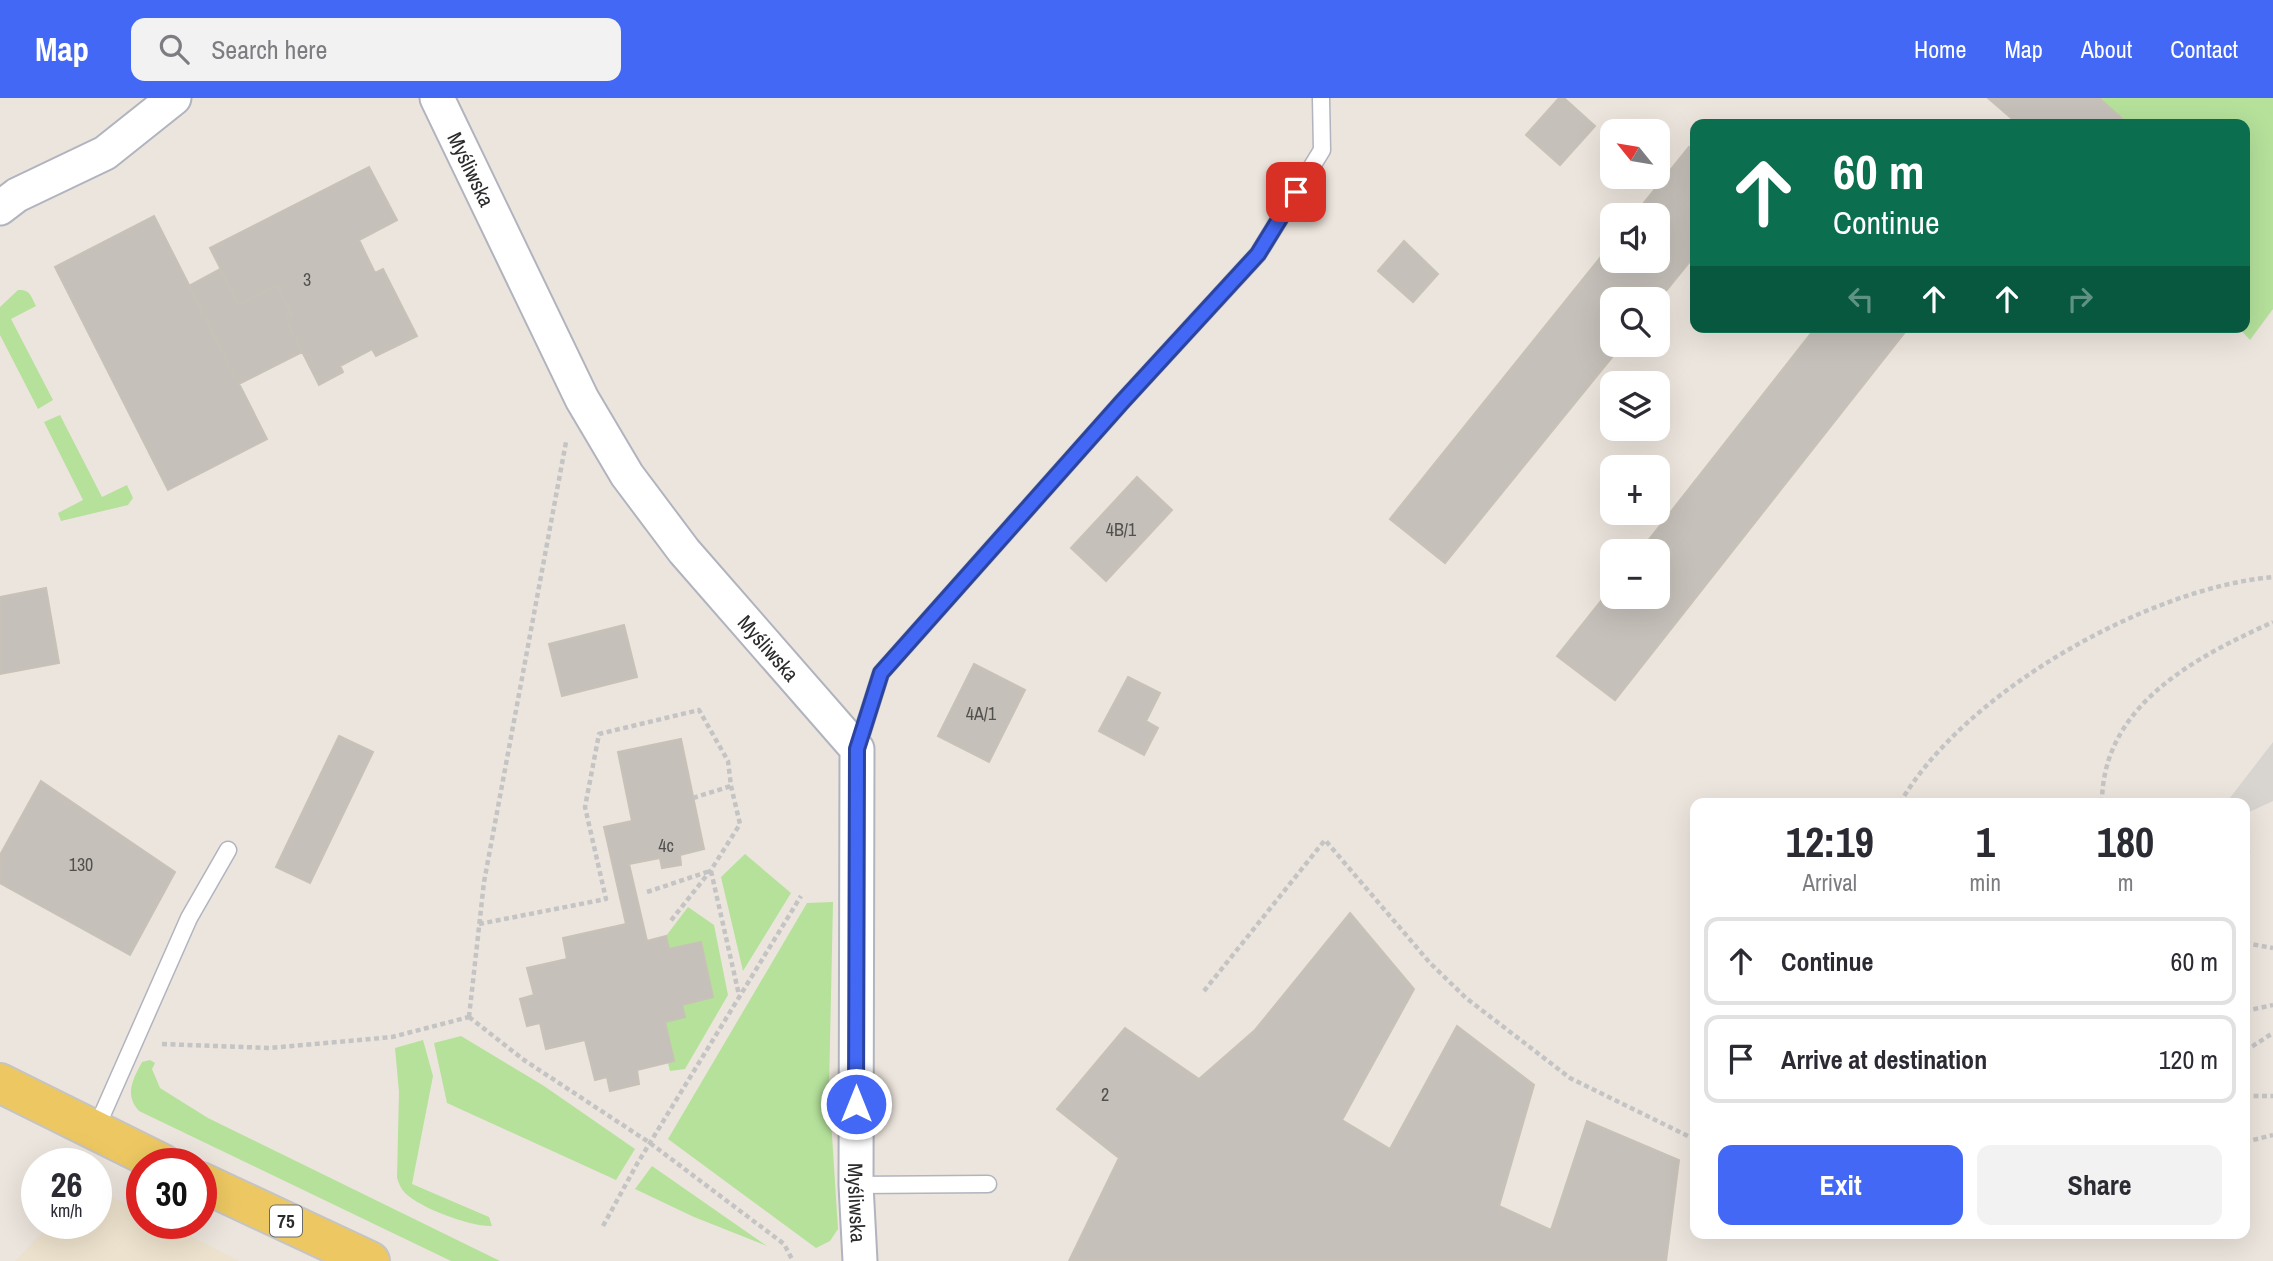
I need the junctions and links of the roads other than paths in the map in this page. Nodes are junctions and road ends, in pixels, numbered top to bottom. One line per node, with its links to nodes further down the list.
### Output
1 (174, 98): 4 (street)
2 (437, 98): 5 (street, Myśliwska)
3 (1321, 98): 5 (lane)
4 (0, 208)
5 (857, 749): 11 (street, Myśliwska)
6 (228, 850): 8 (lane)
7 (0, 1083): 8 (main road)
8 (94, 1131): 9 (main road)
9 (130, 1148)
10 (989, 1184): 11 (lane)
11 (856, 1185): 14 (street, Myśliwska)
12 (217, 1189): 13 (main road, 75)
13 (370, 1261)
14 (860, 1261)

